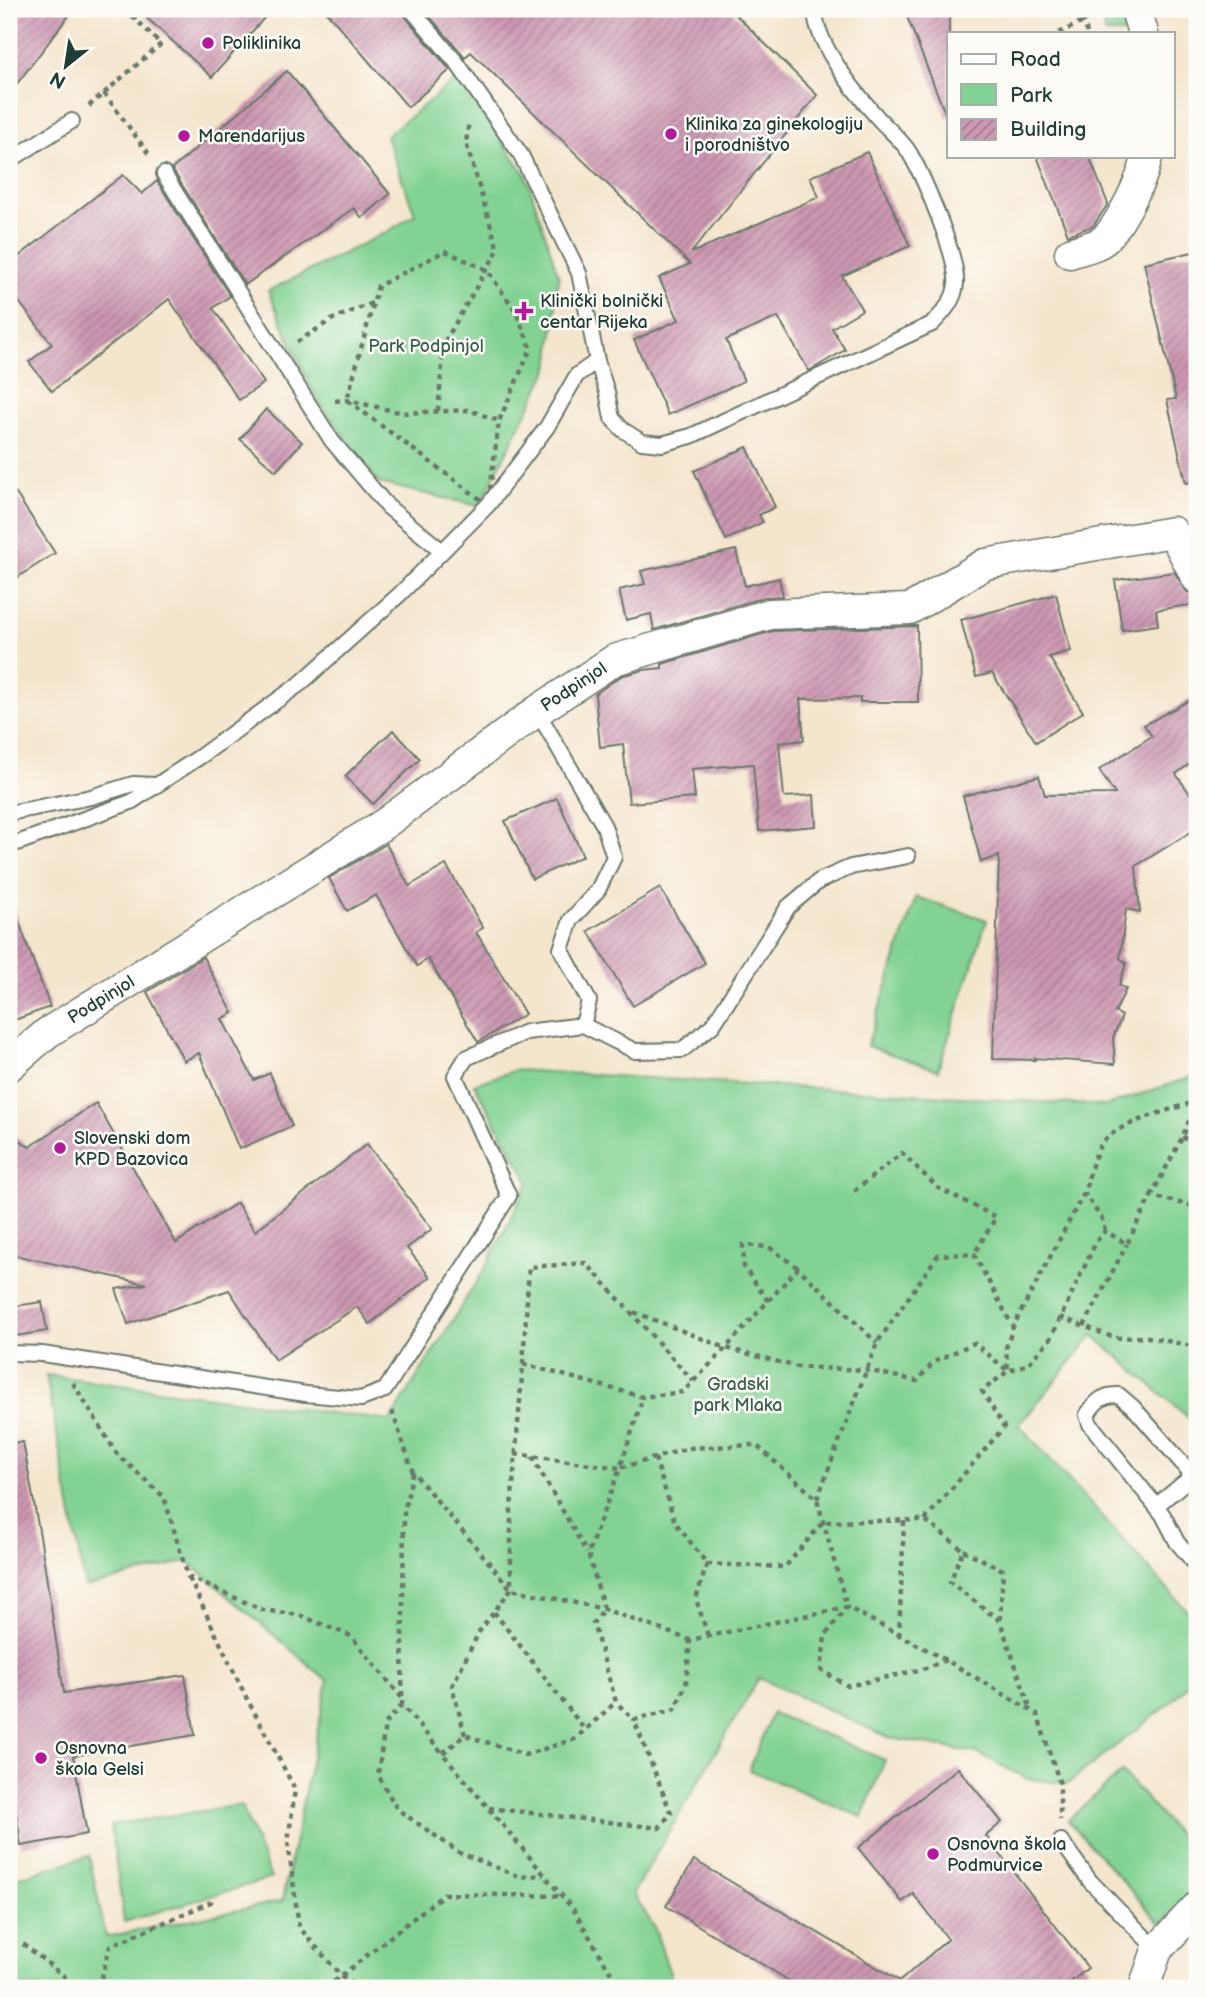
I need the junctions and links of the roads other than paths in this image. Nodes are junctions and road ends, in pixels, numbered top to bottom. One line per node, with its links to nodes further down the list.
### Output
1 (411, 9): 10 (lane)
2 (815, 9): 10 (lane)
3 (1136, 9): 4 (street)
4 (1143, 32)
5 (72, 121): 7 (lane)
6 (1147, 158): 9 (street)
7 (9, 160)
8 (164, 174): 11 (lane)
9 (1070, 253)
10 (597, 361): 11 (lane)
11 (441, 550): 14 (lane)
12 (1197, 578): 13 (street, Podpinjol)
13 (537, 711): 18 (lane); 19 (street, Podpinjol)
14 (156, 785): 15 (lane); 16 (lane)
15 (9, 813)
16 (9, 846)
17 (908, 856): 18 (lane)
18 (583, 1025): 20 (lane)
19 (9, 1066)
20 (9, 1353)
21 (1156, 1506): 21 (lane); 22 (lane)
22 (1197, 1566)
23 (1060, 1841): 25 (lane)
24 (1197, 1907): 25 (street)
25 (1157, 1950): 26 (street)
26 (1144, 1988)

